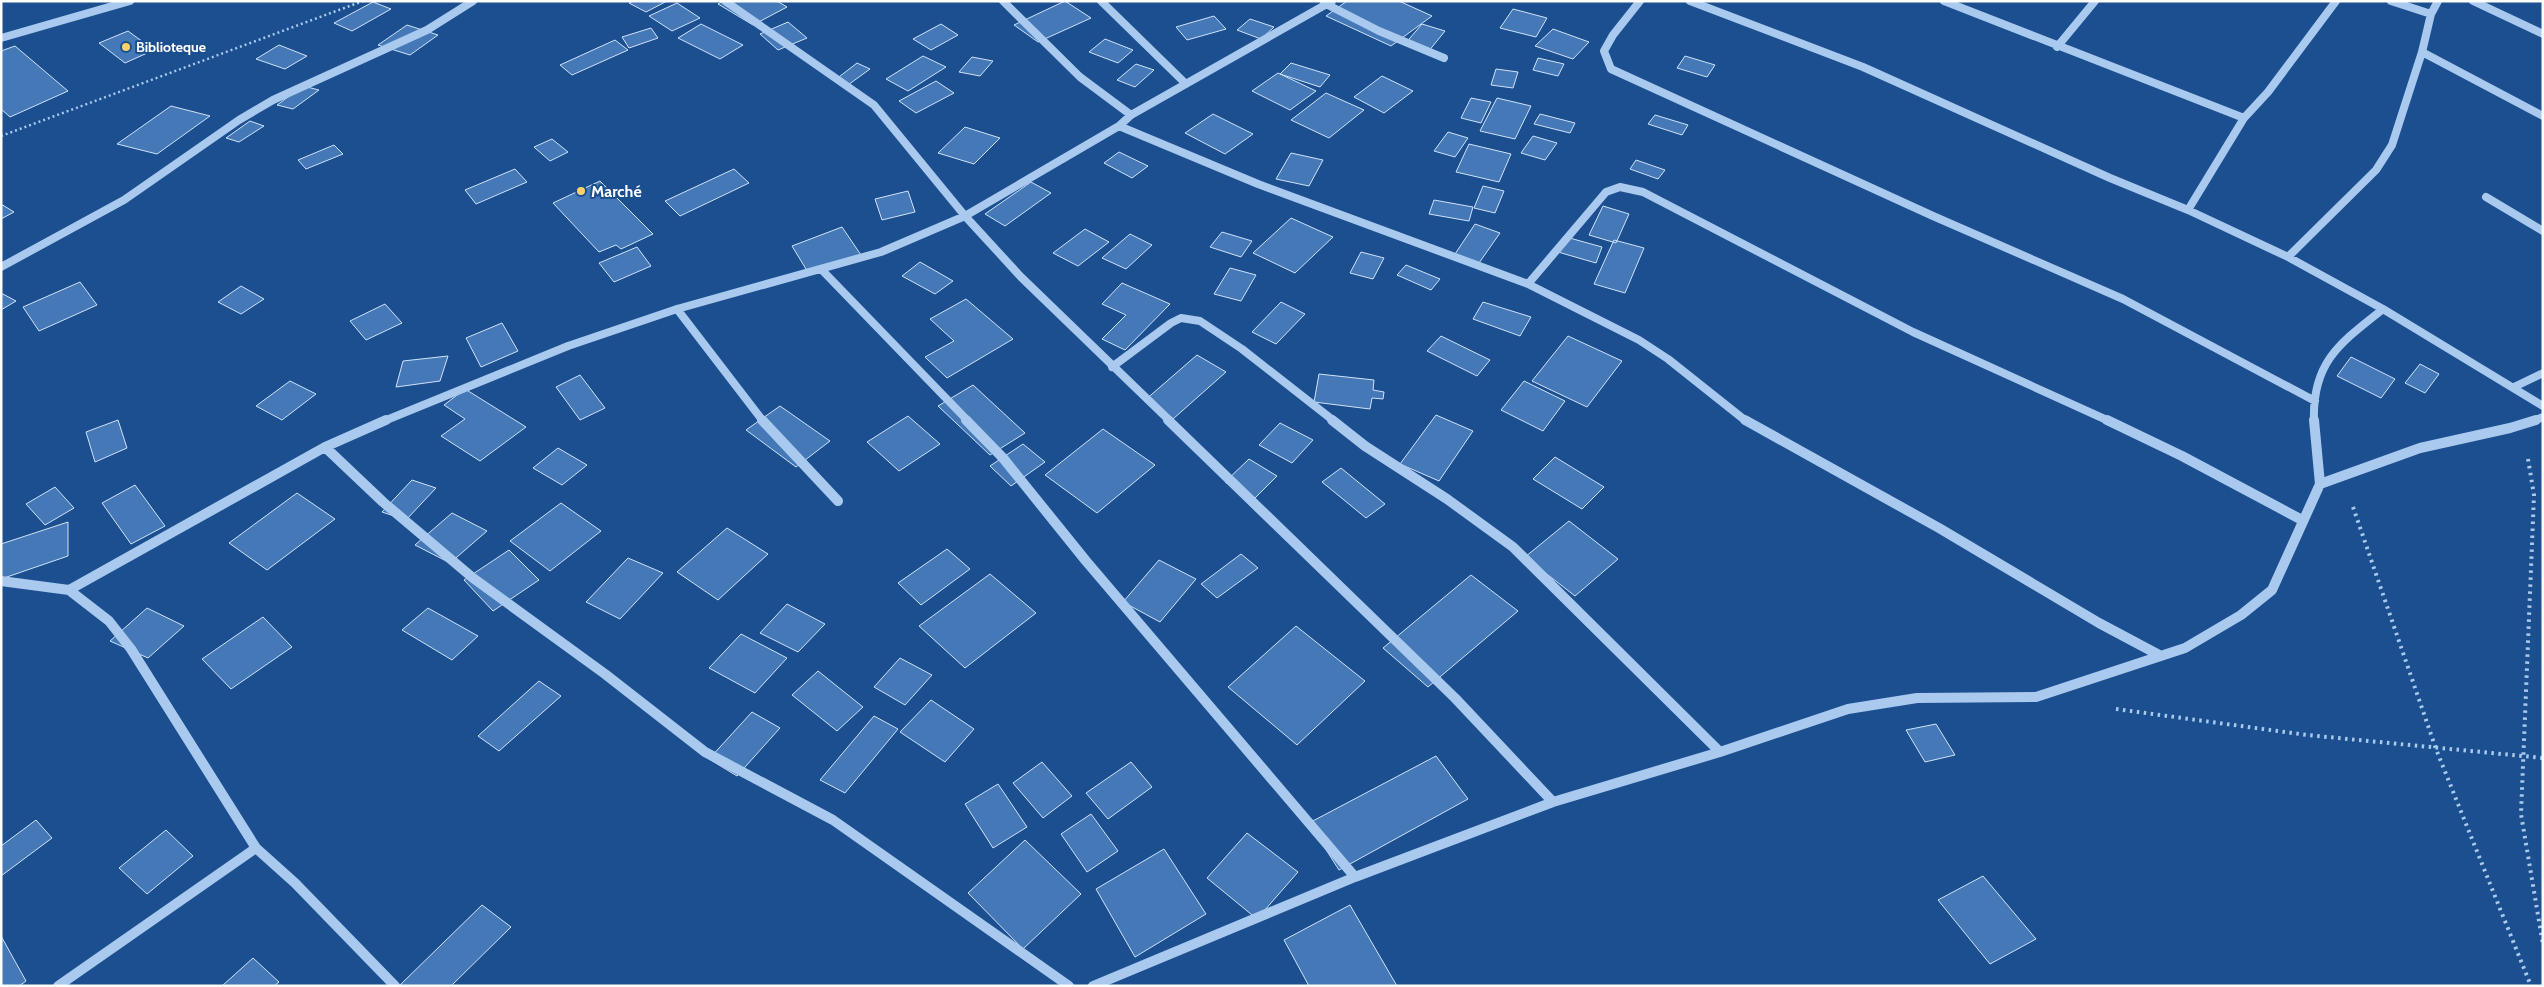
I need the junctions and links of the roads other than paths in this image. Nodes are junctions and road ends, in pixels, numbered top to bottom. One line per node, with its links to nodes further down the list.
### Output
1 (130, 1): 17 (street)
2 (473, 1): 31 (street)
3 (725, 1): 28 (street)
4 (1003, 1): 22 (street)
5 (1101, 1): 21 (street)
6 (1640, 1): 39 (street)
7 (1690, 1): 27 (street)
8 (1944, 1): 18 (street)
9 (2095, 1): 18 (street)
10 (2336, 1): 24 (street)
11 (2391, 1): 15 (street)
12 (2438, 1): 15 (street)
13 (2472, 1): 16 (street)
14 (1327, 2): 20 (street); 21 (street)
15 (2431, 14): 19 (street)
16 (2543, 34)
17 (1, 38)
18 (2056, 47): 24 (street)
19 (2422, 52): 23 (street); 30 (street)
20 (1444, 58)
21 (1186, 84): 22 (street)
22 (1131, 115): 25 (street)
23 (2543, 116)
24 (2244, 118): 27 (street)
25 (1118, 126): 28 (street); 33 (street)
26 (2486, 197): 29 (street)
27 (2188, 210): 30 (street)
28 (965, 216): 32 (street); 36 (street)
29 (2543, 231)
30 (2288, 257): 35 (street)
31 (1, 267)
32 (821, 269): 34 (street); 52 (street)
33 (1528, 284): 45 (street); 48 (street)
34 (677, 309): 42 (street); 44 (street)
35 (2383, 309): 38 (street); 39 (street)
36 (1112, 367): 49 (street); 50 (street)
37 (2543, 373): 38 (street)
38 (2514, 387): 40 (street)
39 (2315, 401): 43 (street)
40 (2543, 406)
41 (2543, 417): 43 (street)
42 (326, 447): 47 (street); 55 (street)
43 (2320, 484): 45 (street)
44 (838, 501)
45 (2302, 520): 48 (street)
46 (1, 581): 47 (street)
47 (69, 590): 51 (street)
48 (2161, 656): 49 (street)
49 (1720, 752): 50 (street)
50 (1553, 802): 52 (street)
51 (256, 848): 53 (street); 54 (street)
52 (1354, 877): 56 (street)
53 (58, 986)
54 (395, 986)
55 (1069, 986)
56 (1094, 986)

